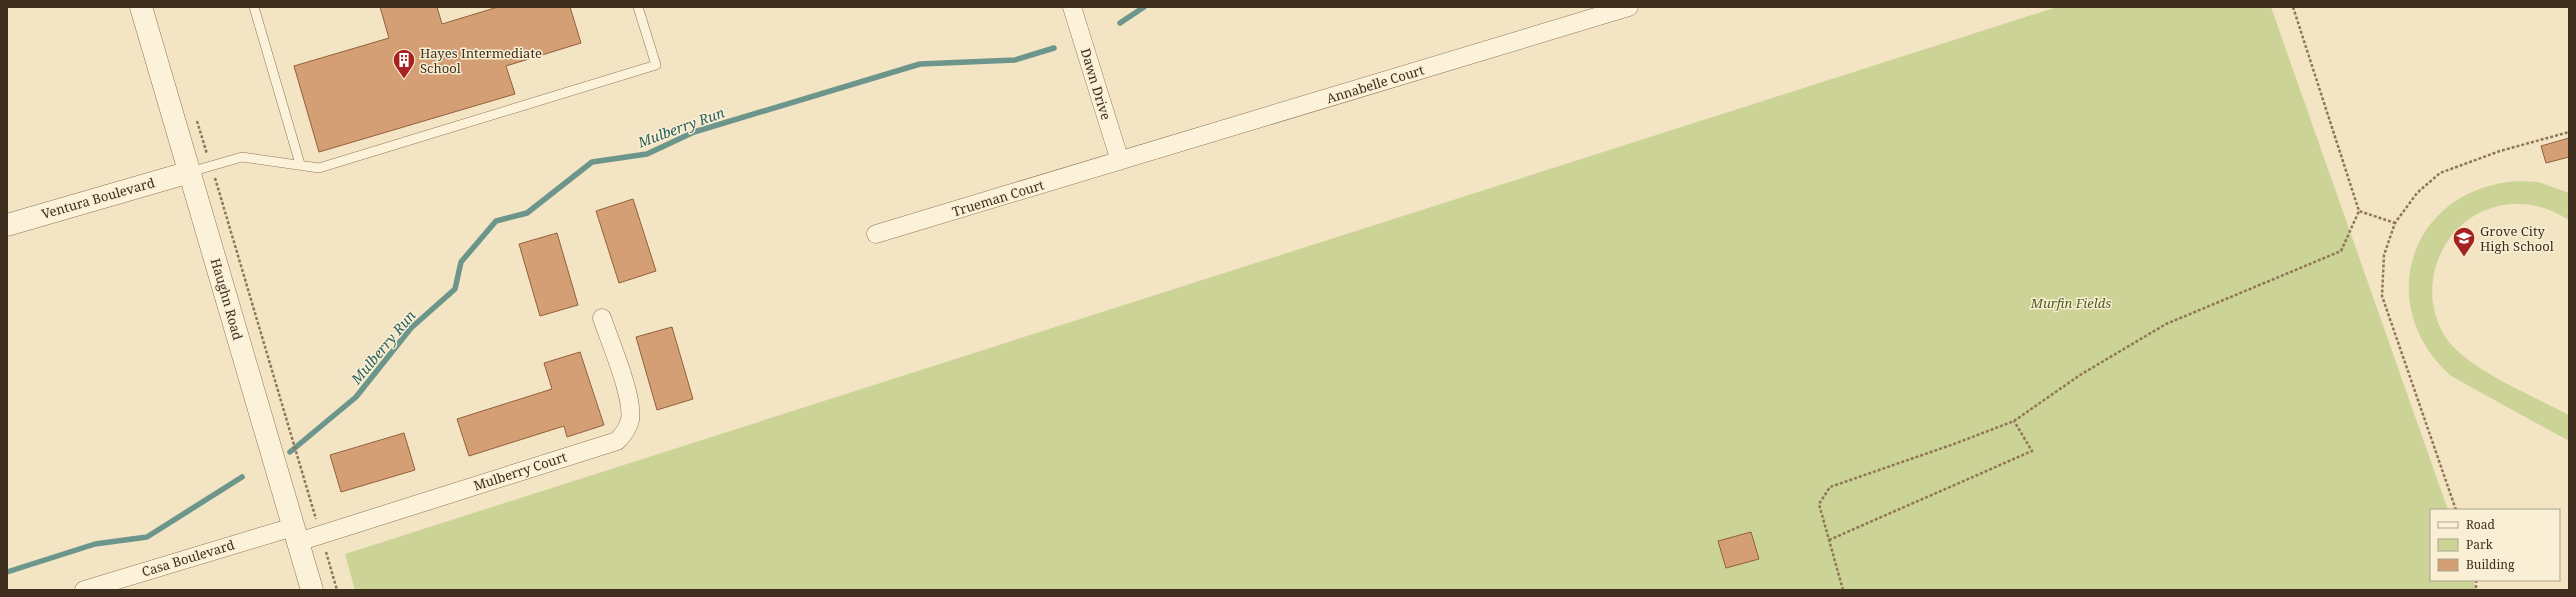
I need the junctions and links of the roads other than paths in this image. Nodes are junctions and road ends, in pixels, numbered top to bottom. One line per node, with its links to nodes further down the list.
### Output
1 (141, 7): 8 (street, Haughn Road)
2 (254, 7): 7 (lane)
3 (638, 7): 7 (lane)
4 (1072, 7): 6 (street, Dawn Drive)
5 (1629, 7): 6 (street, Annabelle Court)
6 (1120, 161): 10 (street, Trueman Court)
7 (300, 164): 8 (lane)
8 (190, 172): 9 (street, Ventura Boulevard); 12 (street, Haughn Road)
9 (7, 225)
10 (876, 234)
11 (602, 318): 12 (street, Mulberry Court)
12 (295, 534): 13 (street, Casa Boulevard); 14 (street, Haughn Road)
13 (84, 590)
14 (312, 590)

